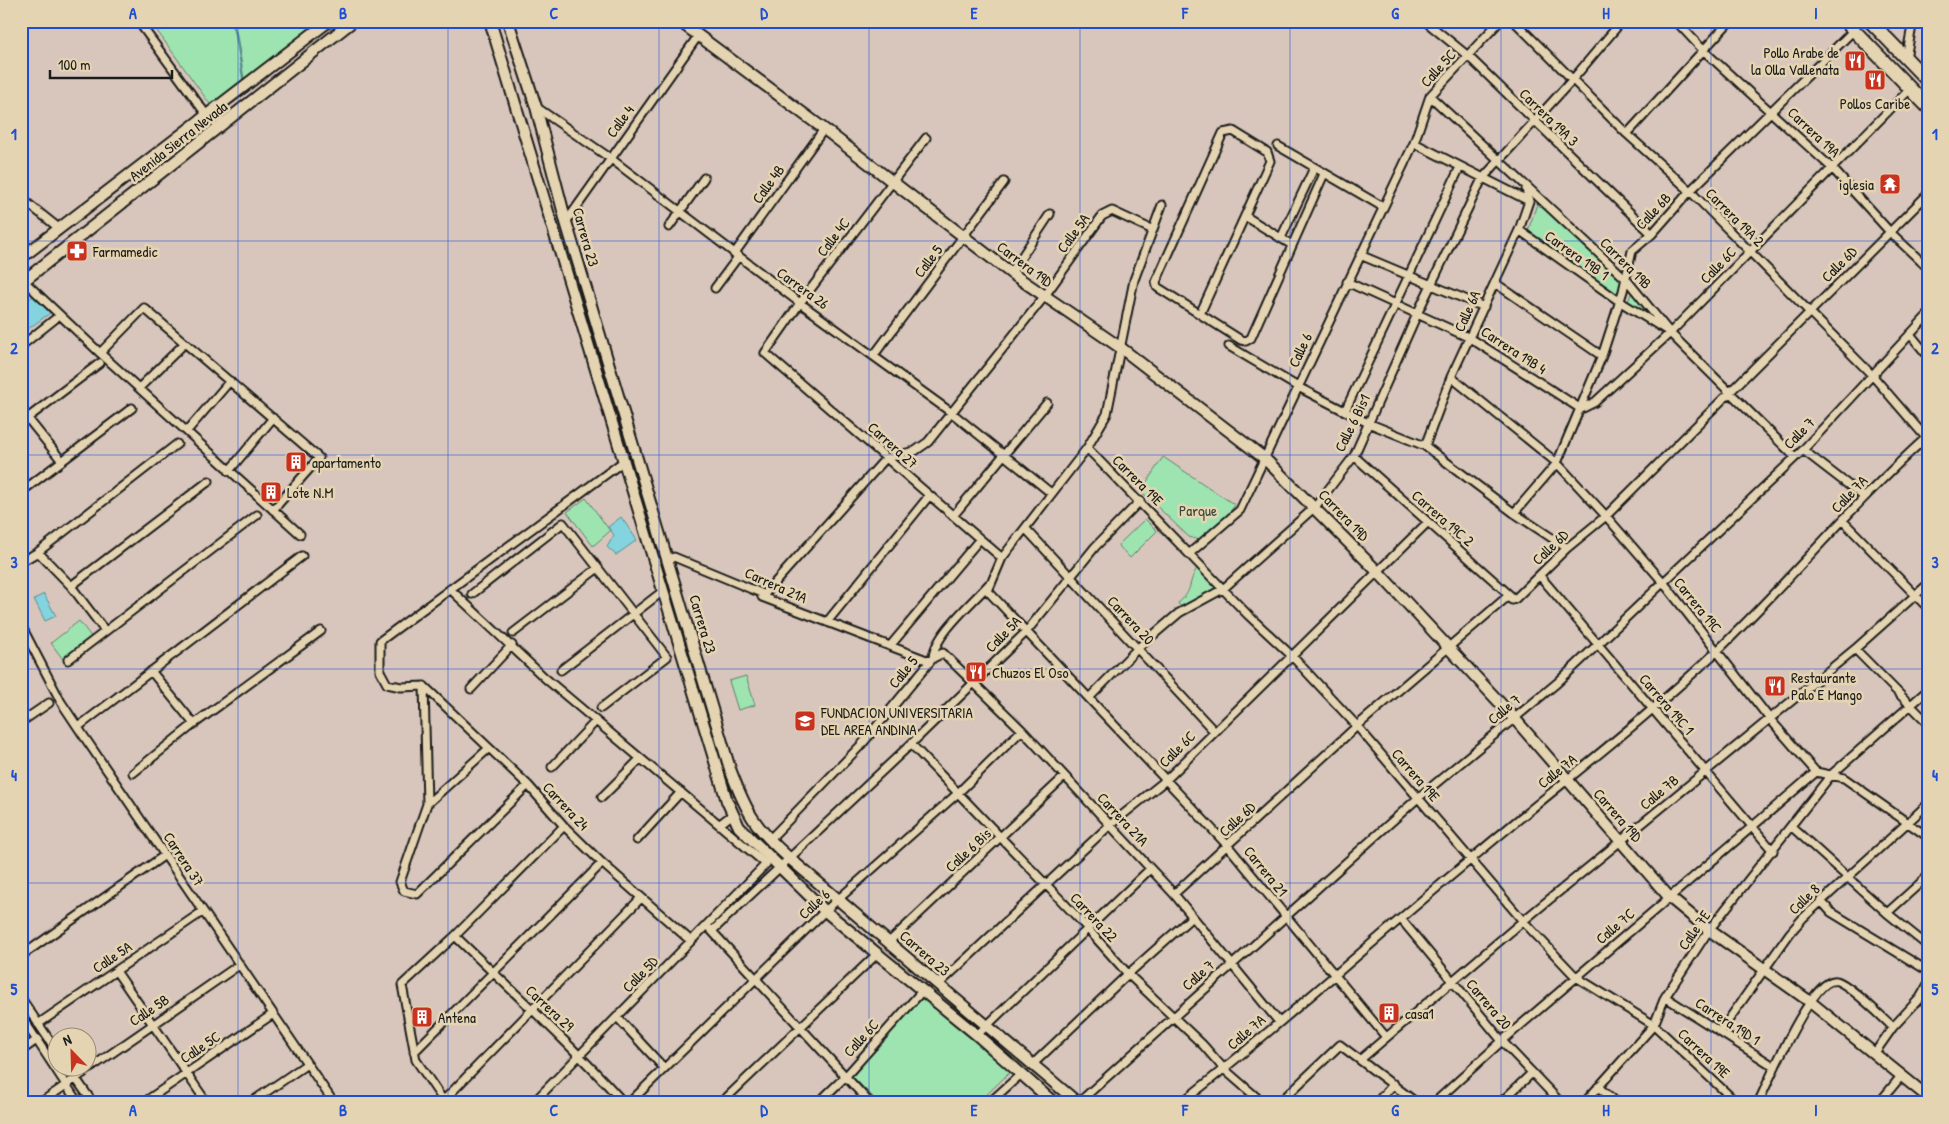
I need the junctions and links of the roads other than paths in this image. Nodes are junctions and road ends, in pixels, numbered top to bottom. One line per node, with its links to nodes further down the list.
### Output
1 (138, 21): 27 (street)
2 (329, 21): 27 (main road, Avenida Sierra Nevada)
3 (353, 21): 72 (main road, Avenida Sierra Nevada)
4 (490, 21): 127 (main road, Carrera 23)
5 (508, 21): 24 (main road, Carrera 23)
6 (679, 21): 16 (main road, Carrera 19D)
7 (1425, 21): 18 (street, Carrera 19A 3)
8 (1500, 21): 18 (street, Calle 5C)
9 (1514, 21): 21 (street, Carrera 19A 2)
10 (1622, 21): 21 (street)
11 (1676, 21): 17 (street, Carrera 19A)
12 (1730, 21): 17 (street)
13 (1870, 21): 19 (highway)
14 (1913, 21): 19 (street)
15 (1849, 26): 22 (highway); 26 (street, Calle 6B)
16 (698, 36): 29 (main road, Carrera 19D); 34 (street, Calle 4)
17 (1703, 50): 26 (street, Carrera 19A); 30 (street)
18 (1468, 56): 23 (street, Calle 5C); 28 (street, Carrera 19A 3)
19 (1906, 58): 20 (highway)
20 (1926, 76)
21 (1573, 80): 28 (street); 30 (street, Carrera 19A 2)
22 (1910, 89): 25 (highway); 38 (street, Calle 6C)
23 (1430, 96): 32 (street, Calle 5C); 35 (street, Carrera 19B)
24 (536, 107): 34 (street, Carrera 26); 54 (main road, Carrera 23)
25 (1928, 107)
26 (1772, 112): 38 (street, Carrera 19A); 45 (street, Calle 6B)
27 (208, 117): 56 (main road, Avenida Sierra Nevada)
28 (1533, 122): 35 (street); 60 (street, Carrera 19A 3)
29 (824, 129): 42 (main road, Carrera 19D); 65 (street, Calle 4B)
30 (1627, 134): 45 (street, Carrera 19A 2)
31 (926, 138): 42 (street, Calle 4C)
32 (1414, 142): 36 (street); 50 (street, Calle 6)
33 (1278, 146): 37 (street)
34 (610, 158): 51 (street, Carrera 26); 54 (street, Calle 4)
35 (1498, 161): 41 (street, Calle 6 Bis1); 44 (street, Carrera 19B)
36 (1460, 167): 41 (street); 70 (street)
37 (1314, 168): 39 (street); 62 (street)
38 (1833, 168): 59 (street, Carrera 19A); 64 (street, Calle 6C)
39 (1324, 174): 50 (street); 63 (street)
40 (704, 178): 51 (street)
41 (1482, 179): 48 (street); 75 (street, Calle 6 Bis1)
42 (892, 182): 61 (main road, Carrera 19D); 80 (street, Calle 4C)
43 (1004, 182): 61 (street, Calle 5)
44 (1525, 187): 48 (street); 71 (street, Carrera 19B)
45 (1690, 190): 60 (street, Calle 6B); 64 (street, Carrera 19A 2)
46 (1928, 194): 59 (street, Calle 6D)
47 (21, 198): 56 (street)
48 (1529, 201): 58 (street, Calle 6A)
49 (1162, 205): 57 (street, Calle 5)
50 (1383, 208): 66 (street, Calle 6)
51 (678, 211): 55 (street); 65 (street, Carrera 26)
52 (1050, 214): 69 (street)
53 (1245, 216): 62 (street); 84 (street); 84 (street)
54 (566, 222): 152 (main road, Carrera 23)
55 (669, 226)
56 (60, 229): 67 (main road, Avenida Sierra Nevada)
57 (1153, 230): 77 (street, Calle 5A); 93 (street, Calle 5)
58 (1519, 230): 74 (street, Calle 6A); 78 (street, Carrera 19B 1)
59 (1890, 232): 68 (street, Carrera 19A); 83 (street, Calle 6D)
60 (1652, 234): 71 (street, Calle 6B)
61 (964, 235): 69 (main road, Carrera 19D); 96 (street, Calle 5)
62 (1281, 238): 63 (street)
63 (1292, 245): 84 (street)
64 (1750, 251): 83 (street, Carrera 19A 2); 87 (street, Calle 6C)
65 (736, 256): 76 (street, Calle 4B); 80 (street, Carrera 26)
66 (1360, 256): 70 (street); 73 (street, Calle 6)
67 (21, 258)
68 (1928, 268)
69 (1011, 273): 77 (main road, Carrera 19D)
70 (1408, 277): 75 (street); 79 (street)
71 (1626, 279): 78 (street, Calle 6B); 87 (street, Carrera 19B)
72 (23, 282): 94 (street)
73 (1347, 282): 79 (street, Carrera 19B 4); 103 (street, Calle 6)
74 (1495, 283): 81 (street, Calle 6A); 97 (street)
75 (1430, 286): 81 (street); 82 (street, Calle 6 Bis1)
76 (715, 288)
77 (1044, 296): 93 (main road, Carrera 19D); 111 (street, Calle 5A)
78 (1619, 301): 87 (street, Carrera 19B 1); 97 (street, Calle 6B)
79 (1395, 303): 82 (street, Carrera 19B 4); 110 (street)
80 (800, 304): 95 (street, Calle 4C); 96 (street, Carrera 26)
81 (1484, 307): 89 (street, Calle 6A)
82 (1418, 312): 89 (street, Carrera 19B 4); 114 (street, Calle 6 Bis1)
83 (1810, 313): 100 (street, Carrera 19A 2); 105 (street, Calle 6D)
84 (1200, 314)
85 (1928, 315): 88 (street, Calle 7)
86 (55, 320): 91 (street)
87 (1670, 333): 105 (street, Carrera 19B); 108 (street, Calle 6C)
88 (1910, 334): 98 (street); 100 (street, Calle 7)
89 (1470, 338): 101 (street, Calle 6A); 108 (street, Carrera 19B 4)
90 (185, 343): 94 (street); 102 (street); 104 (street)
91 (21, 346)
92 (1229, 346): 103 (street)
93 (1121, 348): 119 (street, Calle 5); 125 (main road, Carrera 19D)
94 (100, 353): 104 (street)
95 (766, 354): 124 (street, Carrera 27)
96 (874, 355): 111 (street, Carrera 26)
97 (1602, 356): 108 (street, Calle 6B)
98 (1928, 356)
99 (100, 363): 113 (street)
100 (1872, 375): 116 (street, Carrera 19A 2); 120 (street, Calle 7)
101 (1451, 377): 118 (street, Calle 6A); 128 (street, Carrera 19C)
102 (230, 382): 112 (street); 115 (street)
103 (1298, 387): 110 (street); 125 (street, Calle 6)
104 (139, 388): 115 (street)
105 (1730, 392): 123 (street, Carrera 19B); 141 (street, Calle 6D)
106 (1047, 403): 121 (street)
107 (132, 408): 126 (street)
108 (1581, 409): 128 (street, Calle 6B)
109 (21, 410): 113 (street)
110 (1345, 411): 114 (street)
111 (952, 413): 121 (street, Carrera 26); 124 (street, Calle 5A)
112 (273, 418): 129 (street); 137 (street)
113 (24, 421): 126 (street)
114 (1368, 423): 118 (street); 122 (street, Calle 6 Bis1)
115 (187, 431): 129 (street)
116 (1927, 438): 134 (street, Calle 7A)
117 (176, 444): 148 (street)
118 (1425, 446): 138 (street)
119 (1087, 448): 132 (street, Calle 5); 135 (street, Carrera 19E)
120 (1803, 450): 123 (street, Calle 7); 134 (street)
121 (1003, 456): 132 (street, Carrera 26); 140 (street)
122 (1354, 456): 136 (street, Calle 6 Bis1); 143 (street, Carrera 19C 2)
123 (1796, 456): 158 (street, Calle 7)
124 (886, 458): 133 (street, Carrera 27); 167 (street)
125 (1264, 458): 136 (main road, Carrera 19D); 149 (street, Calle 6)
126 (62, 461): 131 (street)
127 (624, 461): 162 (street); 164 (main road, Carrera 23)
128 (1557, 463): 138 (street); 141 (street, Carrera 19C)
129 (230, 472): 137 (street)
130 (209, 481): 161 (street)
131 (21, 492)
132 (1050, 494): 144 (street, Calle 5)
133 (929, 496): 140 (street, Carrera 27); 171 (street)
134 (1864, 497): 142 (street, Calle 7A)
135 (1140, 501): 149 (street, Carrera 19E); 156 (street, Calle 5A)
136 (1315, 507): 155 (main road, Carrera 19D); 163 (street, Calle 6 Bis1)
137 (274, 510): 145 (street)
138 (1514, 514): 147 (street)
139 (257, 515): 175 (street)
140 (953, 516): 146 (street, Carrera 27)
141 (1606, 516): 147 (street, Calle 6D); 158 (street, Carrera 19C)
142 (1843, 521): 166 (street); 185 (street, Calle 7A)
143 (1427, 523): 155 (street, Calle 6C); 168 (street, Carrera 19C 2)
144 (1026, 529): 151 (street, Calle 5); 156 (street, Carrera 20)
145 (300, 534)
146 (979, 540): 151 (street, Carrera 27); 181 (street)
147 (1567, 548): 157 (street, Calle 6D)
148 (38, 552): 153 (street); 161 (street)
149 (1190, 554): 163 (street, Carrera 19E)
150 (302, 556): 190 (street)
151 (1002, 558): 159 (street, Calle 5)
152 (668, 559): 167 (street, Carrera 21A); 172 (main road, Carrera 23)
153 (21, 562)
154 (598, 568): 165 (street); 170 (street); 178 (street)
155 (1379, 573): 183 (main road, Carrera 19D); 186 (street, Calle 6C)
156 (1072, 576): 177 (street, Calle 5A); 182 (street, Carrera 20)
157 (1540, 576): 168 (street, Calle 6D); 179 (street, Carrera 19C 1)
158 (1663, 582): 179 (street, Calle 7); 185 (street, Carrera 19C)
159 (989, 584): 177 (street, Carrera 21); 187 (street, Calle 5)
160 (1928, 584): 166 (street, Calle 7B)
161 (71, 586): 175 (street)
162 (450, 589): 180 (street); 192 (street)
163 (1223, 590): 182 (street, Calle 6 Bis1); 186 (street, Carrera 19E)
164 (663, 591): 170 (street); 174 (main road, Carrera 23)
165 (472, 594)
166 (1916, 596): 169 (street); 184 (street, Calle 7B)
167 (762, 597): 171 (street, Carrera 21A)
168 (1515, 599): 183 (street, Calle 6D)
169 (1928, 608)
170 (634, 614): 189 (street); 198 (street)
171 (827, 622): 181 (street, Carrera 21A)
172 (688, 624): 174 (main road); 238 (main road, Carrera 23)
173 (21, 625): 207 (street, Carrera 37)
174 (674, 628): 228 (main road, Carrera 23)
175 (105, 631): 188 (street)
176 (321, 631): 205 (street)
177 (1026, 632): 191 (street, Calle 5A); 195 (street, Carrera 21)
178 (513, 634)
179 (1598, 644): 199 (street, Carrera 19C 1); 201 (street, Calle 7)
180 (512, 645): 193 (street); 203 (street)
181 (890, 646): 187 (street, Carrera 21A)
182 (1138, 648): 195 (street, Calle 6 Bis1); 209 (street, Carrera 20)
183 (1447, 648): 201 (main road, Carrera 19D); 206 (street, Calle 6D)
184 (1855, 649): 197 (street); 202 (street, Calle 7B)
185 (1717, 650): 199 (street, Calle 7A); 202 (street, Carrera 19C)
186 (1291, 655): 206 (street, Carrera 19E); 209 (street, Calle 6C)
187 (931, 659): 191 (street, Carrera 21A); 238 (street, Calle 5)
188 (68, 660)
189 (561, 670)
190 (151, 671): 205 (street); 207 (street)
191 (974, 683): 208 (street, Carrera 21A); 210 (street, Calle 5A)
192 (424, 686): 211 (street, Carrera 24); 226 (street)
193 (471, 689)
194 (1928, 690): 197 (street)
195 (1089, 698): 219 (street, Carrera 21)
196 (49, 703): 200 (street)
197 (1911, 706): 204 (street); 217 (street)
198 (601, 708)
199 (1653, 710): 214 (street, Carrera 19C 1); 220 (street, Calle 7A)
200 (21, 714)
201 (1514, 718): 220 (main road, Carrera 19D); 225 (street, Calle 7)
202 (1769, 718): 214 (street, Calle 7B); 215 (street, Carrera 19C)
203 (596, 721): 212 (street); 213 (street)
204 (1928, 723)
205 (194, 724): 216 (street)
206 (1357, 726): 225 (street, Carrera 19E); 240 (street, Calle 6D)
207 (78, 727): 242 (street, Carrera 37)
208 (1022, 730): 218 (street, Carrera 21A); 223 (street, Calle 6)
209 (1214, 731): 219 (street, Calle 6C)
210 (911, 744): 223 (street, Carrera 22); 243 (street, Calle 5A)
211 (488, 749): 221 (street, Carrera 24); 226 (street)
212 (640, 759): 222 (street); 224 (street)
213 (552, 767)
214 (1706, 770): 233 (street, Carrera 19C 1); 239 (street, Calle 7B)
215 (1816, 772): 217 (street); 233 (street, Calle 7C)
216 (133, 773)
217 (1831, 775): 229 (street); 234 (street, Calle 7E)
218 (1064, 777): 231 (street, Carrera 21A); 236 (street, Calle 6 Bis)
219 (1166, 780): 231 (street, Calle 6C); 240 (street, Carrera 21)
220 (1568, 781): 239 (main road, Carrera 19D); 244 (street, Calle 7A)
221 (528, 785): 226 (street); 232 (street, Carrera 24)
222 (681, 792): 230 (street); 237 (street)
223 (957, 794): 236 (street, Carrera 22); 254 (street, Calle 6)
224 (602, 798)
225 (1418, 798): 244 (street, Carrera 19E); 259 (street, Calle 7)
226 (428, 804)
227 (1928, 804): 229 (street, Calle 8)
228 (733, 814): 230 (street); 246 (main road, Carrera 23)
229 (1908, 822): 235 (street); 249 (street, Calle 8)
230 (720, 824): 263 (street, Calle 5D)
231 (1110, 824): 247 (street, Carrera 21A); 250 (street, Calle 6C)
232 (564, 826): 245 (street, Carrera 24); 266 (street)
233 (1752, 826): 241 (street, Carrera 19C 1); 252 (street, Calle 7C)
234 (1792, 827): 241 (street, Calle 7E); 249 (street)
235 (1928, 837)
236 (1000, 838): 250 (street, Carrera 22); 268 (street, Calle 6 Bis)
237 (637, 840)
238 (770, 840): 243 (main road, Carrera 23)
239 (1621, 841): 252 (main road, Carrera 19D); 262 (street, Calle 7B)
240 (1228, 846): 251 (street, Calle 6D); 259 (street, Carrera 21)
241 (1773, 851): 265 (street, Calle 7E)
242 (165, 855): 257 (street, Carrera 37); 271 (street)
243 (788, 857): 246 (street, Calle 5A); 254 (main road, Carrera 23)
244 (1471, 859): 261 (street, Calle 7A); 262 (street, Carrera 19E)
245 (602, 863): 253 (street, Carrera 24); 277 (street)
246 (779, 866): 256 (main road, Carrera 23); 263 (street, Calle 5A)
247 (1150, 869): 251 (street, Carrera 21A); 264 (street)
248 (1928, 876): 258 (street)
249 (1847, 878): 255 (street, Calle 8); 258 (street)
250 (1045, 884): 264 (street, Carrera 22); 284 (street, Calle 6C)
251 (1174, 894): 260 (street, Carrera 21A)
252 (1669, 897): 265 (main road, Carrera 19D); 280 (street, Calle 7C)
253 (640, 898): 267 (street, Carrera 24); 289 (street)
254 (839, 900): 256 (street, Calle 6); 268 (main road, Carrera 23)
255 (1821, 901): 274 (street, Calle 8); 276 (street)
256 (825, 911): 270 (main road, Carrera 23); 281 (street, Calle 6)
257 (202, 912): 273 (street, Carrera 37); 275 (street, Calle 5A)
258 (1887, 913): 269 (street)
259 (1284, 916): 272 (street, Calle 7); 279 (street, Carrera 21)
260 (1192, 917): 272 (street, Carrera 21A); 278 (street)
261 (1401, 919): 279 (street, Calle 7A); 282 (street, Carrera 20)
262 (1524, 920): 280 (street, Carrera 19E); 282 (street, Calle 7B)
263 (709, 928): 267 (street, Calle 5D); 281 (street)
264 (1087, 928): 278 (street, Carrera 22); 297 (street)
265 (1709, 930): 274 (main road, Carrera 19D); 286 (street, Calle 7E)
266 (455, 936): 277 (street, Carrera 29); 308 (street)
267 (691, 941): 292 (street, Calle 5D)
268 (889, 942): 284 (main road, Carrera 23)
269 (1928, 946)
270 (877, 954): 285 (main road, Carrera 23); 299 (street)
271 (21, 956)
272 (1231, 964): 293 (street, Calle 7); 294 (street, Carrera 21A)
273 (239, 965): 290 (street, Carrera 37); 296 (street, Calle 5B)
274 (1764, 970): 288 (main road, Carrera 19D); 301 (street, Calle 8)
275 (116, 971): 295 (street, Calle 5A); 296 (street)
276 (1928, 971)
277 (492, 973): 289 (street, Carrera 29); 308 (street)
278 (1128, 974): 293 (street, Carrera 22); 313 (street)
279 (1336, 974): 294 (street, Calle 7A); 303 (street, Carrera 21)
280 (1576, 977): 298 (street, Carrera 19E); 306 (street, Calle 7C)
281 (756, 979): 299 (street); 315 (street, Calle 6)
282 (1452, 981): 303 (street, Calle 7B); 306 (street, Carrera 20)
283 (1928, 984): 300 (street)
284 (938, 985): 297 (main road, Carrera 23)
285 (923, 990): 302 (main road, Carrera 23); 321 (street, Calle 6C)
286 (1666, 997): 298 (street, Calle 7E); 301 (street, Carrera 19D 1)
287 (21, 998): 295 (street)
288 (1808, 1001): 300 (street); 310 (main road, Carrera 19D); 314 (street)
289 (531, 1011): 309 (street, Carrera 29); 327 (street)
290 (273, 1014): 312 (street, Carrera 37); 317 (street, Calle 5C)
291 (21, 1016): 305 (street)
292 (617, 1017): 309 (street, Calle 5D); 315 (street)
293 (1172, 1017): 316 (street, Carrera 22); 343 (street, Calle 7)
294 (1279, 1022): 316 (street, Calle 7A)
295 (38, 1024): 304 (street)
296 (153, 1024): 317 (street); 322 (street, Calle 5B)
297 (986, 1025): 302 (street); 313 (main road, Carrera 23)
298 (1654, 1025): 325 (street, Calle 7E); 354 (street, Carrera 19E)
299 (800, 1026): 321 (street); 338 (street)
300 (1893, 1027): 310 (street)
301 (1720, 1032): 314 (street, Carrera 19D 1)
302 (977, 1035): 319 (main road, Carrera 23)
303 (1386, 1037): 311 (street, Calle 7B)
304 (48, 1038)
305 (38, 1039): 307 (street); 324 (street)
306 (1502, 1041): 318 (street, Carrera 20); 349 (street, Calle 7C)
307 (21, 1051)
308 (414, 1052): 327 (street)
309 (580, 1054): 335 (street, Calle 5D); 336 (street, Carrera 29)
310 (1874, 1054): 320 (main road, Carrera 19D)
311 (1360, 1059): 323 (street); 346 (street)
312 (307, 1064): 333 (street); 334 (street, Carrera 37)
313 (1032, 1064): 343 (main road, Carrera 23)
314 (1775, 1067): 355 (street)
315 (664, 1068): 337 (street, Calle 6)
316 (1224, 1069): 344 (street, Calle 7A); 345 (street, Carrera 22)
317 (187, 1073): 331 (street, Calle 5C); 332 (street)
318 (1532, 1073): 350 (street); 351 (street, Carrera 20)
319 (1021, 1074): 341 (street); 342 (main road, Carrera 23)
320 (1902, 1075): 326 (main road, Carrera 19D); 356 (street)
321 (846, 1076): 339 (street, Calle 6C); 340 (street)
322 (74, 1077): 324 (street, Calle 5B); 330 (street)
323 (1394, 1084): 347 (street); 348 (street)
324 (65, 1085): 328 (street, Calle 5B); 329 (street)
325 (1598, 1087): 352 (street, Calle 7E); 353 (street)
326 (1928, 1097)
327 (444, 1102)
328 (40, 1103)
329 (78, 1103)
330 (93, 1103)
331 (143, 1103)
332 (207, 1103)
333 (250, 1103)
334 (334, 1103)
335 (533, 1103)
336 (624, 1103)
337 (628, 1103)
338 (721, 1103)
339 (818, 1103)
340 (870, 1103)
341 (990, 1103)
342 (1054, 1103)
343 (1078, 1103)
344 (1180, 1103)
345 (1263, 1103)
346 (1279, 1103)
347 (1376, 1103)
348 (1417, 1103)
349 (1434, 1103)
350 (1500, 1103)
351 (1560, 1103)
352 (1584, 1103)
353 (1618, 1103)
354 (1737, 1103)
355 (1758, 1103)
356 (1879, 1103)

